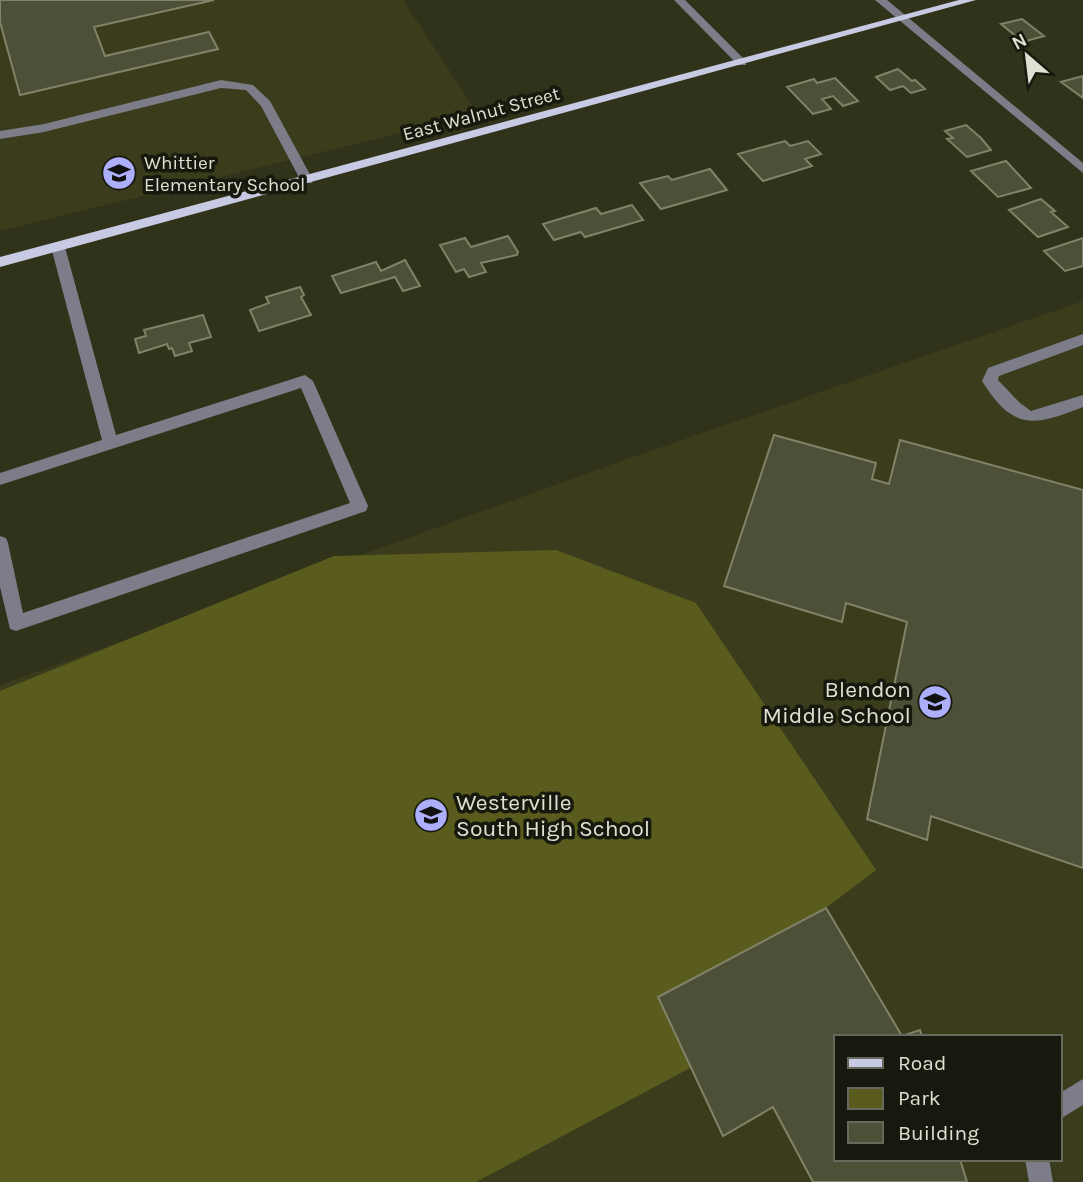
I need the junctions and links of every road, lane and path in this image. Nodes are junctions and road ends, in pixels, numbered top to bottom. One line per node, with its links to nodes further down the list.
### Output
1 (679, 0): 5 (street)
2 (880, 0): 4 (street)
3 (971, 0): 4 (main road, East Walnut Street)
4 (903, 20): 5 (main road, East Walnut Street); 7 (street)
5 (742, 63): 8 (main road, East Walnut Street)
6 (0, 135): 8 (street)
7 (1083, 169)
8 (307, 180): 9 (main road, East Walnut Street)
9 (58, 247): 10 (main road, East Walnut Street); 13 (street)
10 (0, 262)
11 (1083, 339): 12 (street)
12 (1083, 401)
13 (111, 445): 14 (street); 15 (street)
14 (0, 479)
15 (0, 543)
16 (1083, 1091): 17 (street)
17 (1062, 1106)

